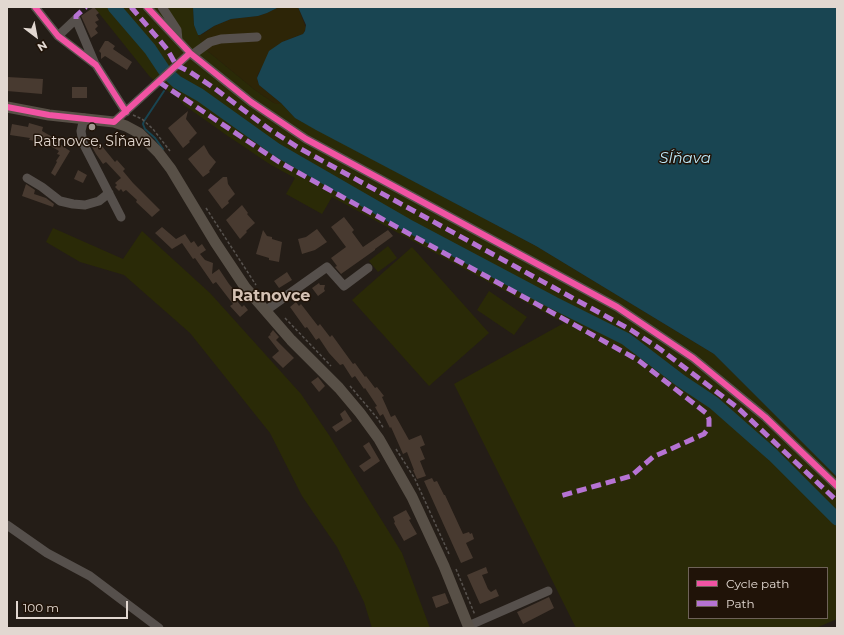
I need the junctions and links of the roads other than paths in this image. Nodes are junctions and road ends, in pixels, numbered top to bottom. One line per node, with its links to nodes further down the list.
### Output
1 (35, 7): 4 (street)
2 (147, 7): 6 (street)
3 (162, 7): 6 (street)
4 (58, 36): 8 (street); 8 (street)
5 (257, 37): 7 (street)
6 (178, 40): 7 (street)
7 (191, 54): 10 (street); 18 (street)
8 (96, 65): 10 (street)
9 (7, 107): 11 (main road)
10 (126, 112): 12 (street)
11 (84, 118): 12 (main road); 14 (street)
12 (114, 122): 17 (main road)
13 (27, 178): 14 (street)
14 (109, 193): 15 (street)
15 (121, 217)
16 (368, 268): 17 (street)
17 (264, 311): 21 (main road)
18 (837, 486)
19 (7, 525): 22 (street)
20 (548, 591): 21 (street)
21 (469, 627)
22 (159, 628)

